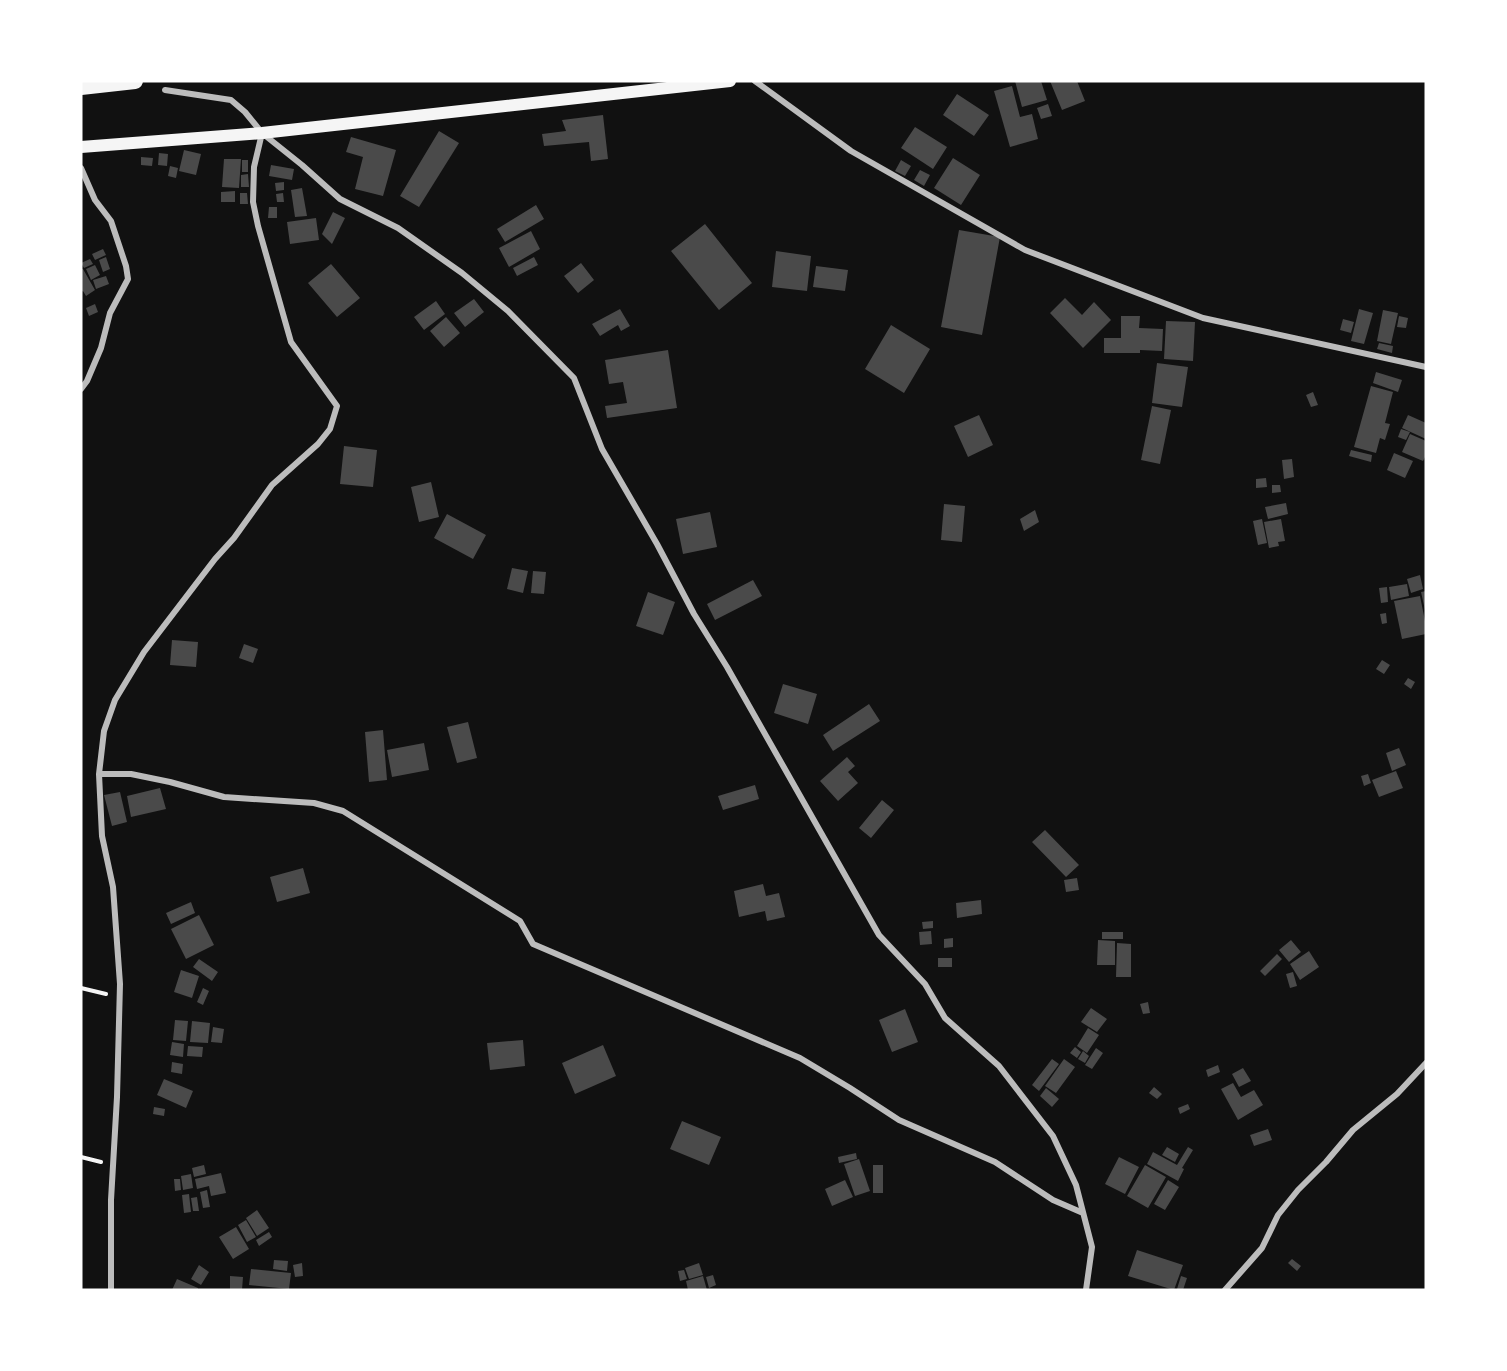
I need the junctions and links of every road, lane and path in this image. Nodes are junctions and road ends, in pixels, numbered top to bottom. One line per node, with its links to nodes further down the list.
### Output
1 (135, 81): 4 (highway)
2 (730, 81): 6 (main road)
3 (755, 81): 9 (street)
4 (81, 87)
5 (165, 90): 6 (street)
6 (262, 133): 7 (main road); 11 (street); 17 (street)
7 (81, 147)
8 (81, 168): 10 (street)
9 (1426, 367)
10 (81, 389)
11 (99, 774): 13 (street); 17 (street)
12 (81, 988): 13 (path)
13 (120, 997): 16 (street)
14 (1426, 1063): 22 (street)
15 (81, 1157): 16 (path)
16 (113, 1165): 19 (street)
17 (1083, 1213): 18 (street)
18 (1088, 1280): 20 (street); 21 (street)
19 (111, 1290)
20 (1086, 1290)
21 (1093, 1290)
22 (1225, 1290)

